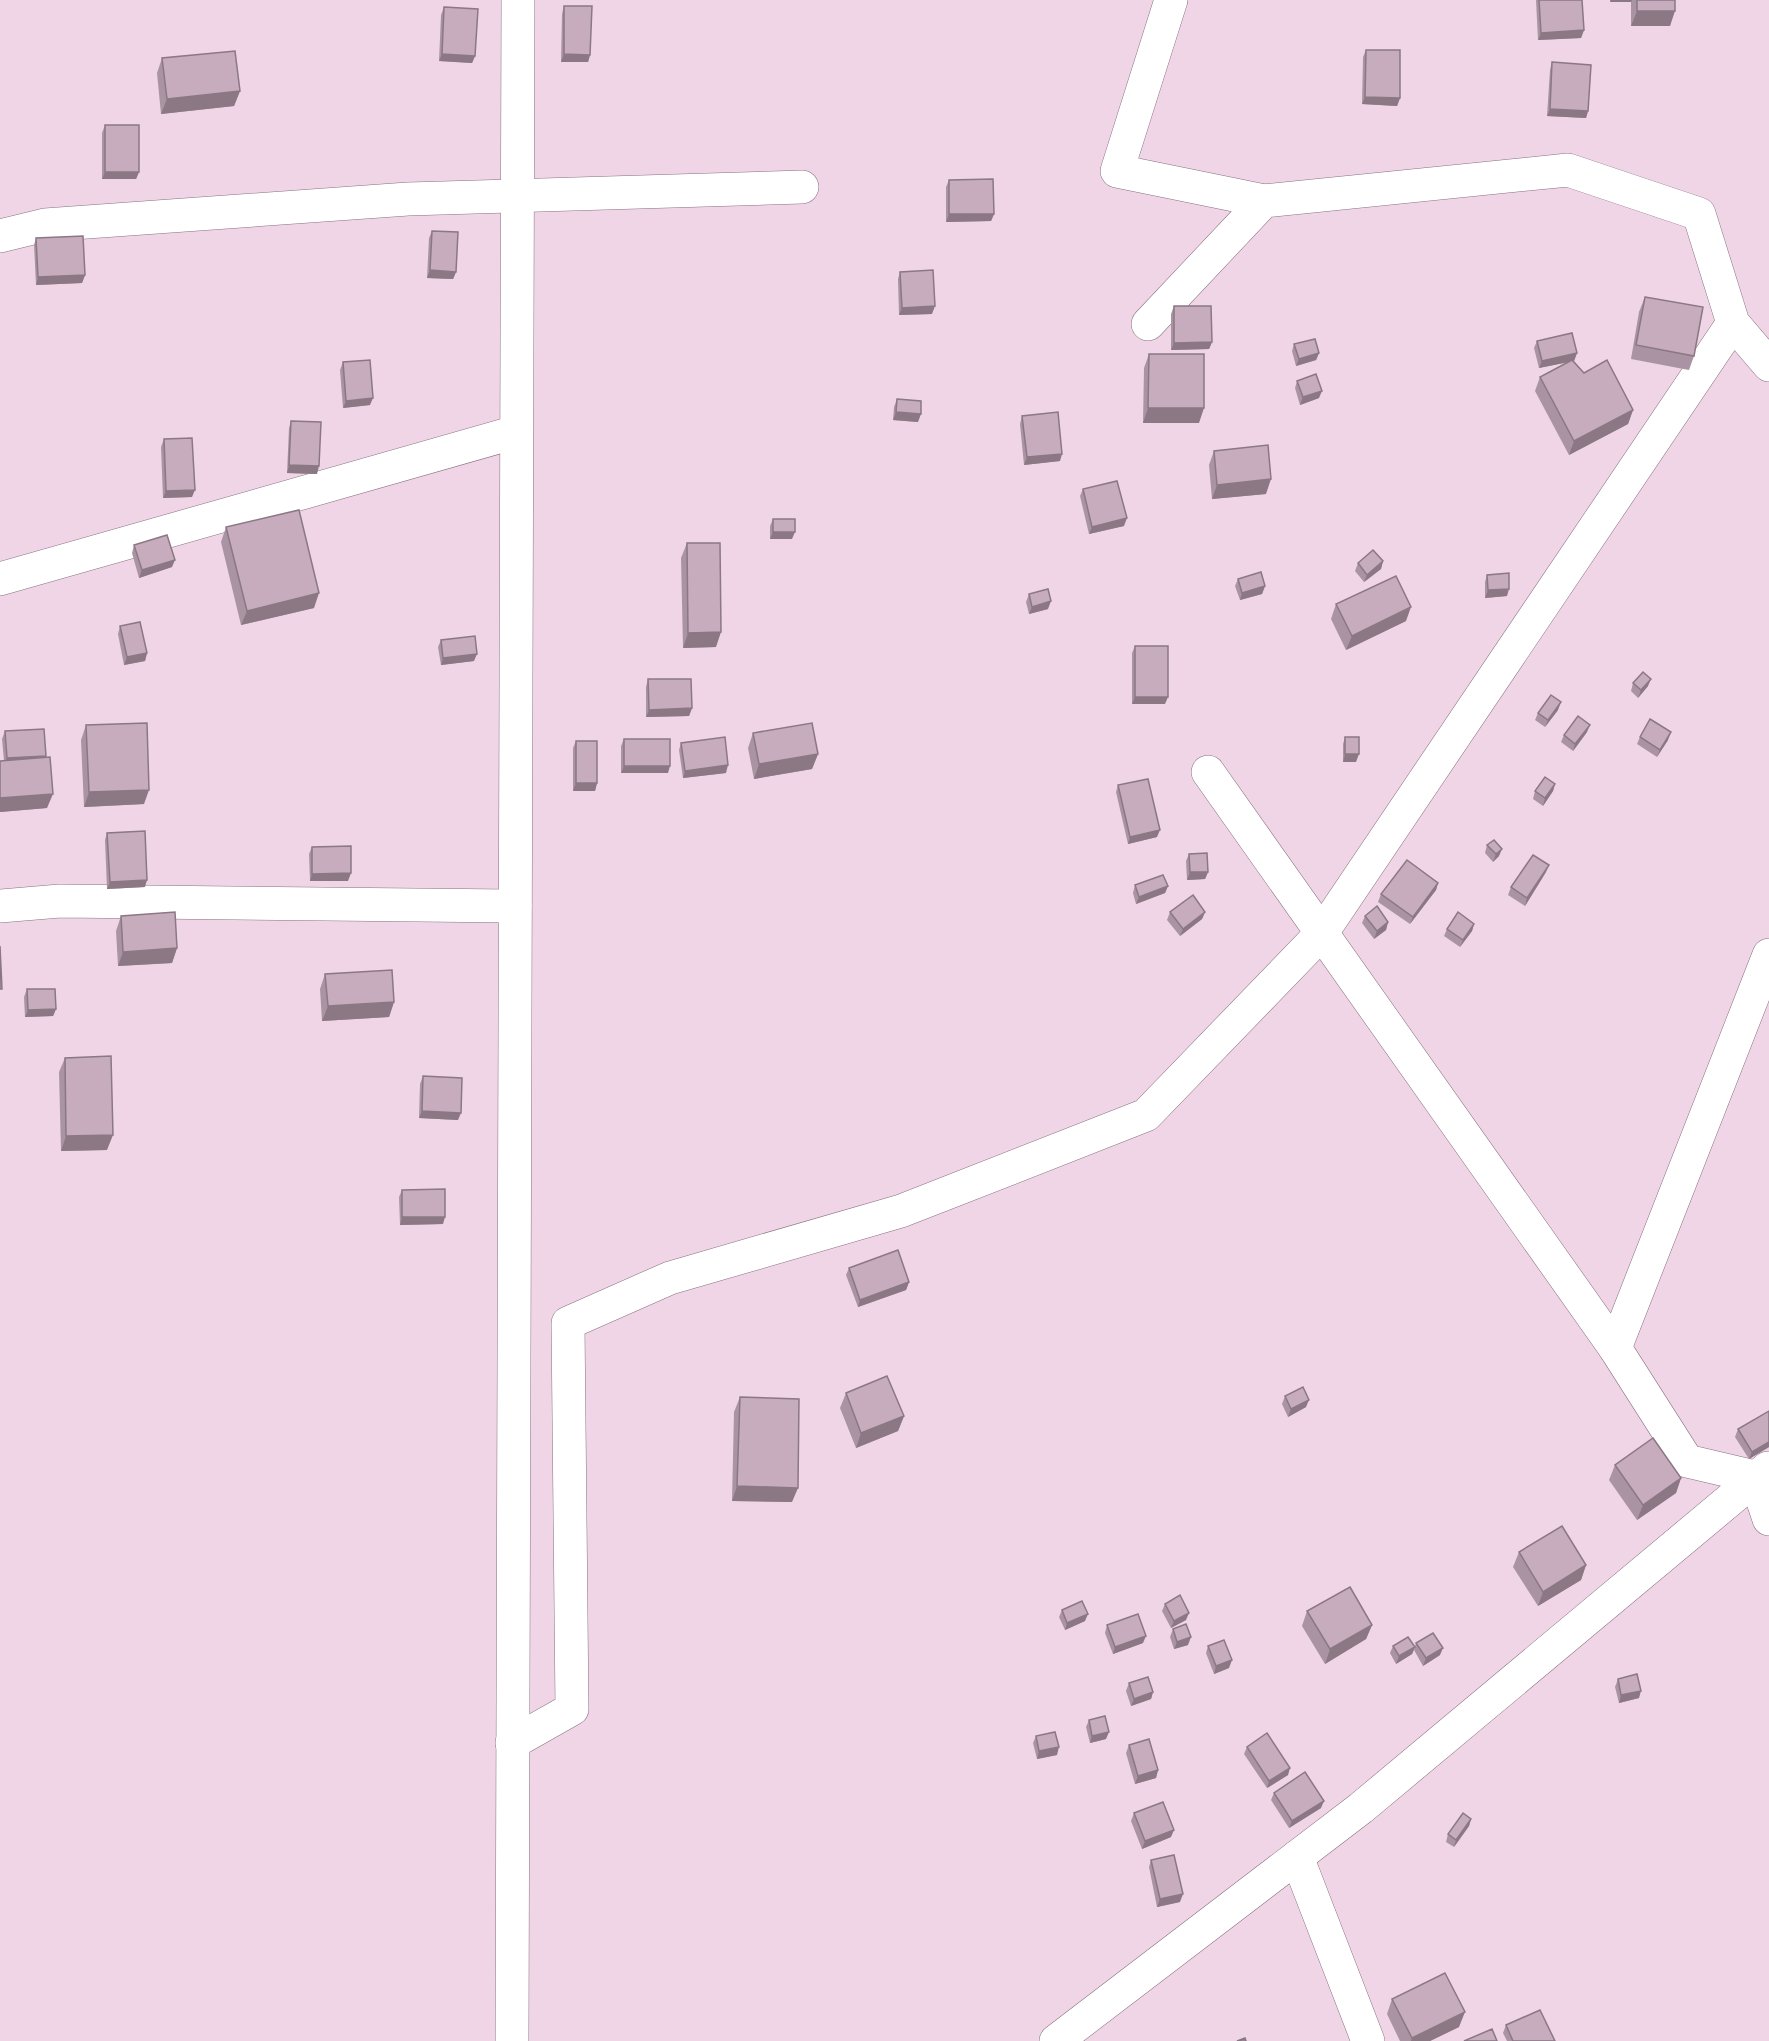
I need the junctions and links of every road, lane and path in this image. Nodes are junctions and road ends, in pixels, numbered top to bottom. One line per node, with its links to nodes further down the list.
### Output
1 (518, 0): 4 (street)
2 (1171, 0): 5 (street)
3 (802, 187): 4 (street)
4 (517, 196): 6 (street); 10 (street)
5 (1264, 201): 7 (street); 8 (street)
6 (0, 236)
7 (1733, 323): 9 (street); 15 (street)
8 (1148, 324)
9 (1769, 365)
10 (516, 432): 11 (street); 14 (street)
11 (0, 579)
12 (1208, 772): 15 (street)
13 (0, 906): 14 (street)
14 (515, 906): 20 (street)
15 (1321, 934): 17 (street); 20 (street)
16 (1769, 955): 17 (street)
17 (1615, 1348): 18 (street)
18 (1762, 1472): 19 (street); 21 (street)
19 (1769, 1519)
20 (512, 1743): 22 (street)
21 (1297, 1857): 23 (street); 24 (street)
22 (512, 2041)
23 (1056, 2041)
24 (1368, 2041)

